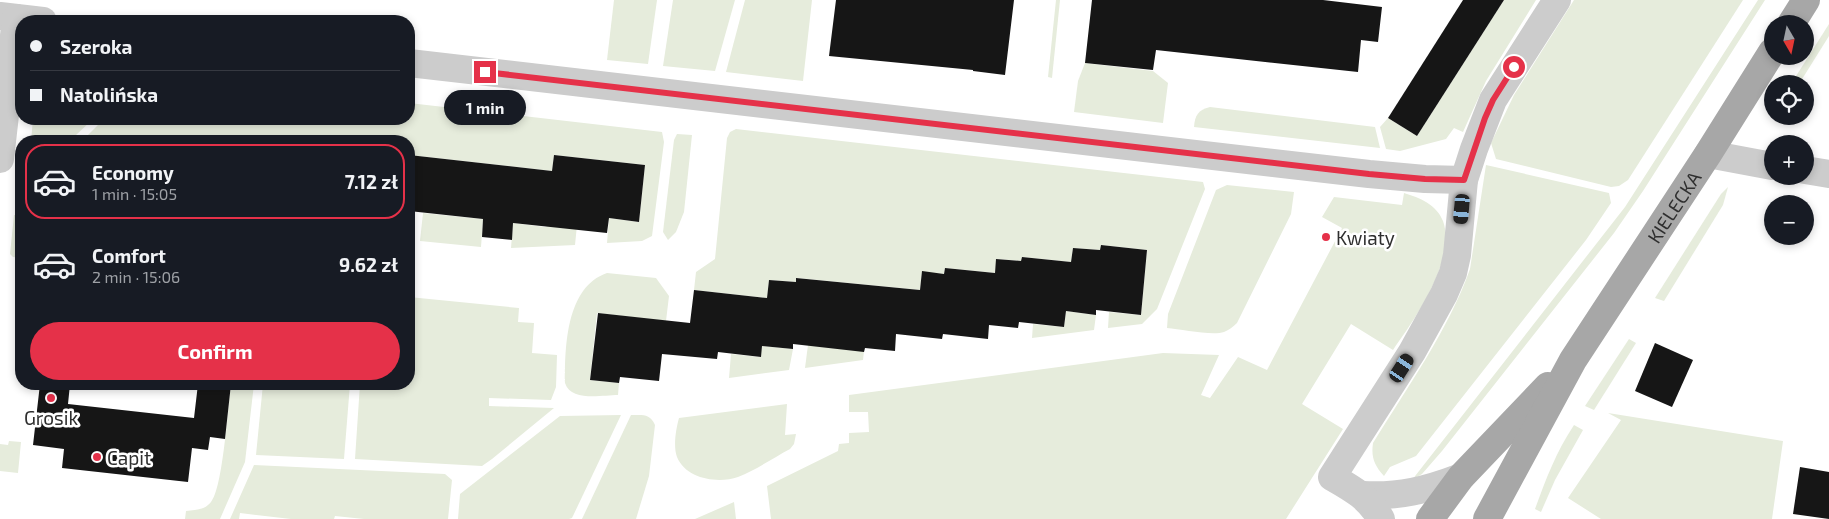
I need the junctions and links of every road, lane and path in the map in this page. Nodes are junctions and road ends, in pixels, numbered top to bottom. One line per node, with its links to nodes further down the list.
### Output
1 (1556, 0): 12 (street)
2 (1806, 0): 3 (main road)
3 (1796, 15)
4 (8, 17): 8 (street)
5 (415, 64): 12 (street)
6 (1764, 65): 7 (main road, KIELECKA)
7 (1708, 154): 9 (street); 13 (main road, KIELECKA)
8 (0, 159)
9 (1764, 164)
10 (1814, 172): 11 (street)
11 (1829, 174)
12 (1464, 180): 15 (street)
13 (1573, 360): 14 (main road, KIELECKA); 18 (main road, KIELECKA)
14 (1461, 477): 15 (street); 17 (main road, KIELECKA)
15 (1363, 495): 16 (street)
16 (1381, 519)
17 (1430, 519)
18 (1487, 519)

